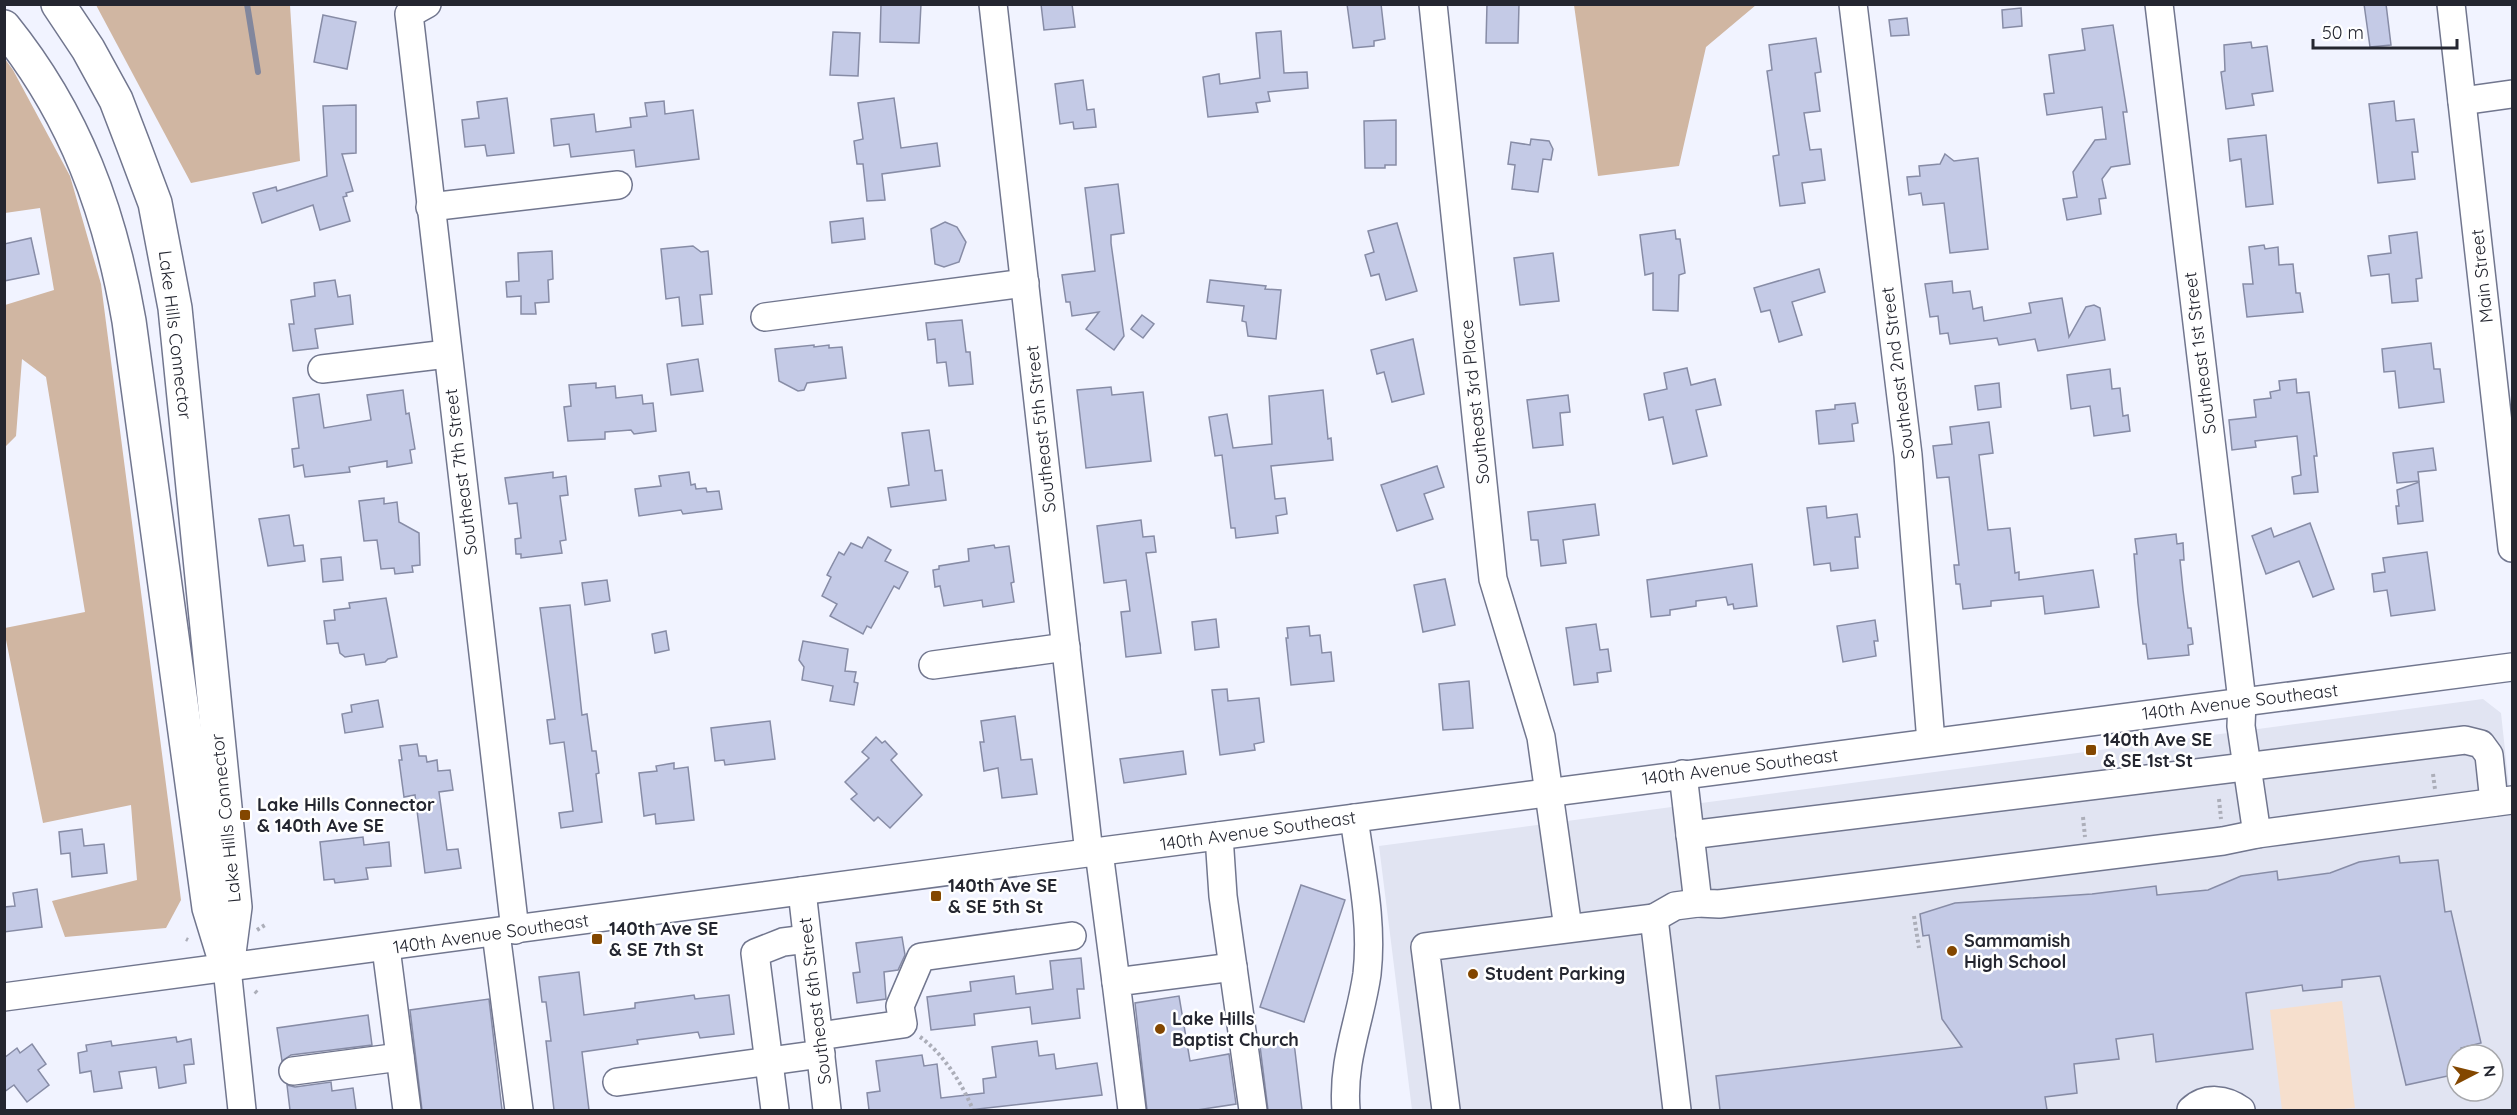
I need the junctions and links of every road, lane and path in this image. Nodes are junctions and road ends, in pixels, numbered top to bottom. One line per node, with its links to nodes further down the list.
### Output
1 (58, 4): 50 (main road, Lake Hills Connector)
2 (993, 4): 13 (street, Southeast 5th Street)
3 (1433, 4): 26 (street, Southeast 3rd Place)
4 (1853, 4): 23 (street, Southeast 2nd Street)
5 (2159, 4): 22 (street, Southeast 1st Street)
6 (2451, 4): 10 (street, Main Street)
7 (418, 9): 12 (street, Southeast 7th Street)
8 (4, 27): 50 (main road, Lake Hills Connector)
9 (2512, 94): 10 (street)
10 (2462, 101): 17 (street, Main Street)
11 (618, 185): 12 (street)
12 (430, 207): 15 (street, Southeast 7th Street)
13 (1025, 283): 14 (street); 19 (street, Southeast 5th Street)
14 (765, 317)
15 (447, 354): 16 (street); 44 (street, Southeast 7th Street)
16 (322, 369)
17 (2506, 424): 18 (street, Main Street)
18 (2512, 548)
19 (1066, 647): 20 (street); 36 (street, Southeast 5th Street)
20 (933, 665)
21 (2512, 668): 22 (street, 140th Avenue Southeast)
22 (2242, 701): 23 (street, 140th Avenue Southeast); 24 (street, Southeast 1st Street)
23 (1931, 742): 25 (street, 140th Avenue Southeast)
24 (2247, 767): 28 (street); 32 (street, Southeast 1st Street); 33 (street)
25 (1683, 774): 26 (street, 140th Avenue Southeast); 33 (street)
26 (1549, 792): 30 (street, 140th Avenue Southeast); 42 (street, Southeast 3rd Place)
27 (2219, 799): 31 (path)
28 (2503, 801): 32 (street)
29 (2082, 817): 35 (path)
30 (1354, 818): 34 (street, 140th Avenue Southeast); 67 (street)
31 (2222, 827)
32 (2257, 834): 38 (street)
33 (1690, 835): 38 (street)
34 (1219, 836): 36 (street, 140th Avenue Southeast); 49 (street)
35 (2087, 845)
36 (1094, 852): 37 (street, 140th Avenue Southeast); 51 (street, Southeast 5th Street)
37 (802, 891): 44 (street, 140th Avenue Southeast); 46 (street, Southeast 6th Street)
38 (1698, 903): 40 (street)
39 (1914, 916): 48 (path)
40 (1654, 918): 42 (street); 69 (street)
41 (265, 925): 43 (path)
42 (1568, 928): 68 (street)
43 (256, 930)
44 (506, 932): 47 (street, 140th Avenue Southeast); 61 (street, Southeast 7th Street)
45 (1072, 936): 53 (street)
46 (807, 939): 54 (street, Southeast 6th Street); 56 (street)
47 (386, 948): 50 (street, 140th Avenue Southeast); 55 (street)
48 (1919, 948)
49 (1233, 966): 51 (street); 66 (street)
50 (226, 968): 52 (street, 140th Avenue Southeast); 59 (street)
51 (1116, 982): 65 (street, Southeast 5th Street)
52 (4, 997)
53 (903, 1024): 54 (street); 64 (path)
54 (820, 1045): 56 (street); 63 (street, Southeast 6th Street)
55 (400, 1057): 57 (street); 60 (street)
56 (769, 1062): 58 (street); 62 (street)
57 (293, 1071)
58 (617, 1082)
59 (242, 1110)
60 (407, 1110)
61 (519, 1110)
62 (775, 1110)
63 (827, 1110)
64 (973, 1110)
65 (1132, 1110)
66 (1253, 1110)
67 (1346, 1110)
68 (1446, 1110)
69 (1677, 1110)
70 (2191, 1110): 71 (street)
71 (2241, 1110)

